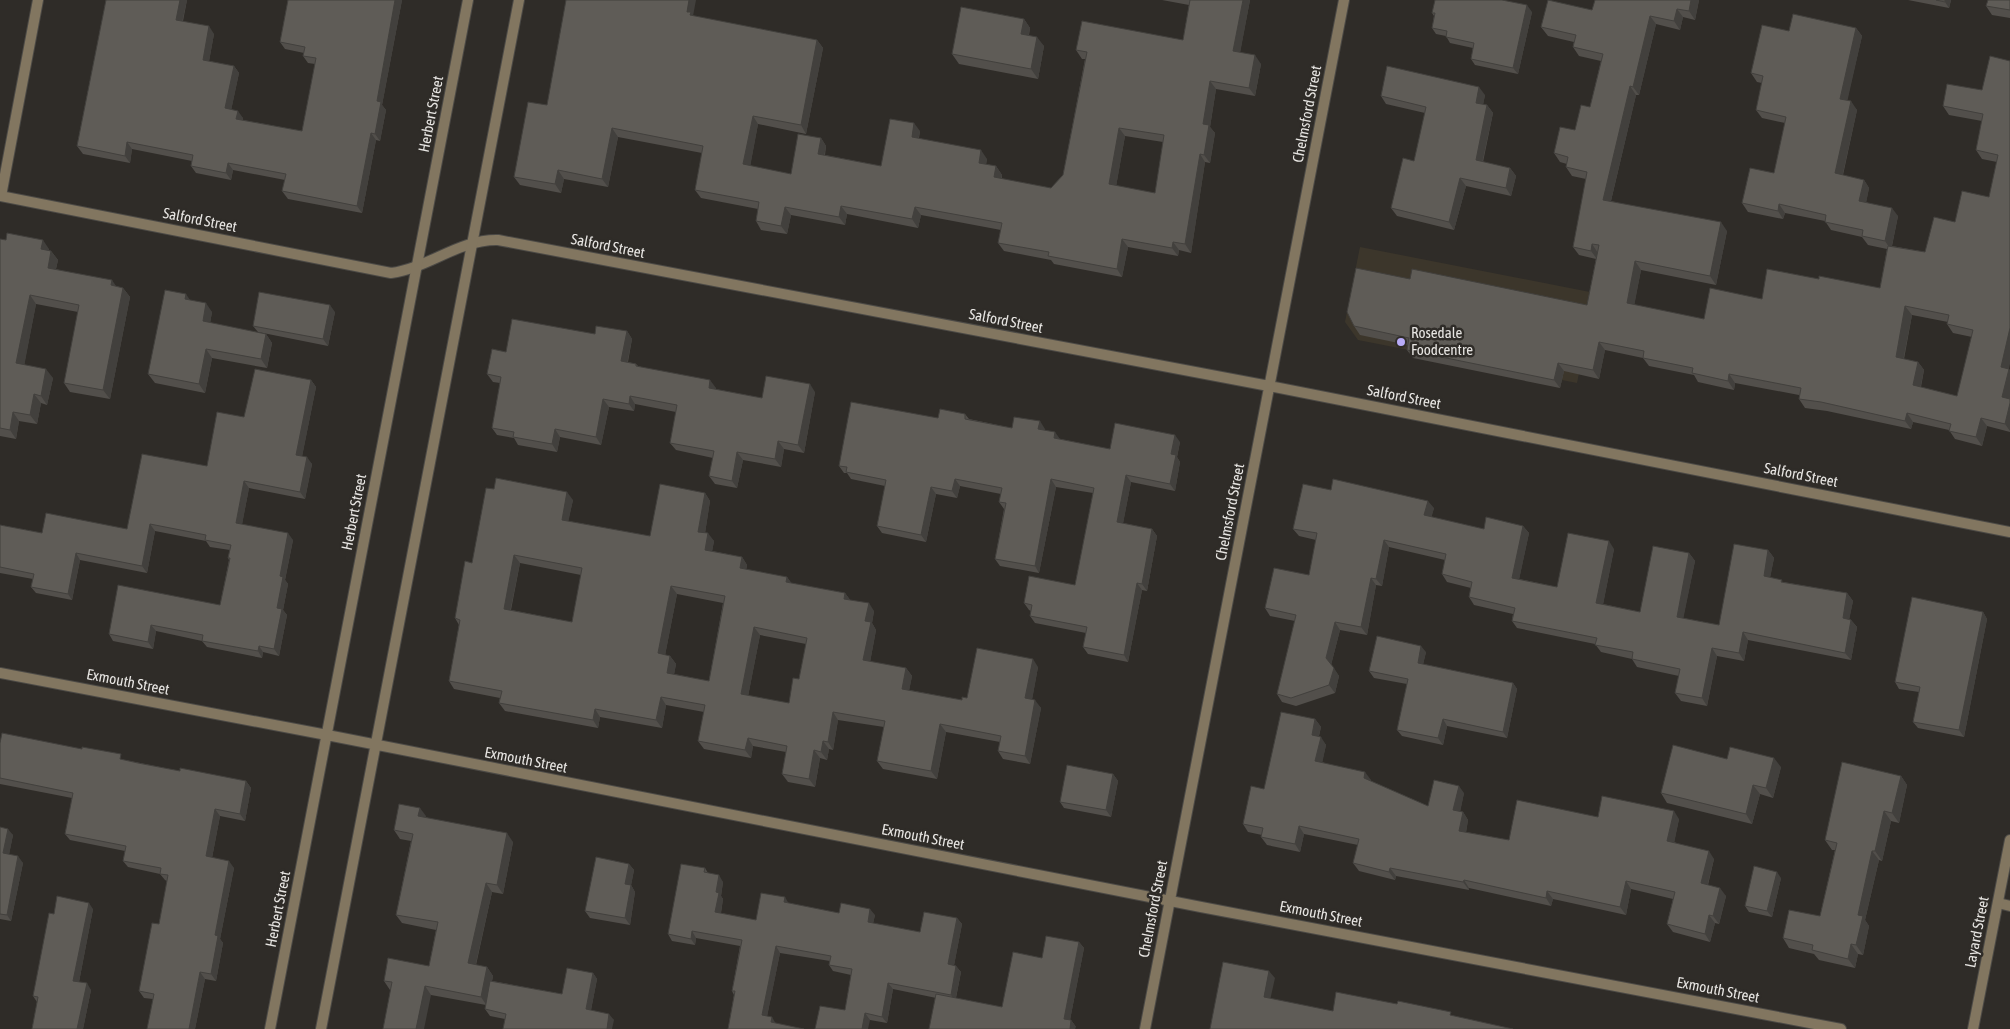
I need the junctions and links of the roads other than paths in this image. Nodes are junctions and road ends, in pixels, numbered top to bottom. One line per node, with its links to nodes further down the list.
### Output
1 (38, 0): 5 (street)
2 (468, 0): 7 (street, Herbert Street)
3 (519, 0): 6 (street)
4 (1344, 0): 8 (street, Chelmsford Street)
5 (0, 196): 7 (street, Salford Street)
6 (472, 243): 7 (street, Salford Street); 8 (street, Salford Street); 12 (street)
7 (417, 267): 11 (street, Herbert Street)
8 (1270, 386): 9 (street, Salford Street); 14 (street, Chelmsford Street)
9 (2010, 532)
10 (0, 673): 11 (street, Exmouth Street)
11 (327, 735): 12 (street, Exmouth Street); 17 (street, Herbert Street)
12 (376, 746): 14 (street, Exmouth Street); 18 (street)
13 (2010, 840): 15 (street, Layard Street)
14 (1170, 901): 19 (street, Chelmsford Street); 20 (street, Exmouth Street)
15 (1998, 903): 16 (street); 21 (street, Layard Street)
16 (2010, 906)
17 (270, 1029)
18 (321, 1029)
19 (1145, 1029)
20 (1841, 1029)
21 (1973, 1029)

